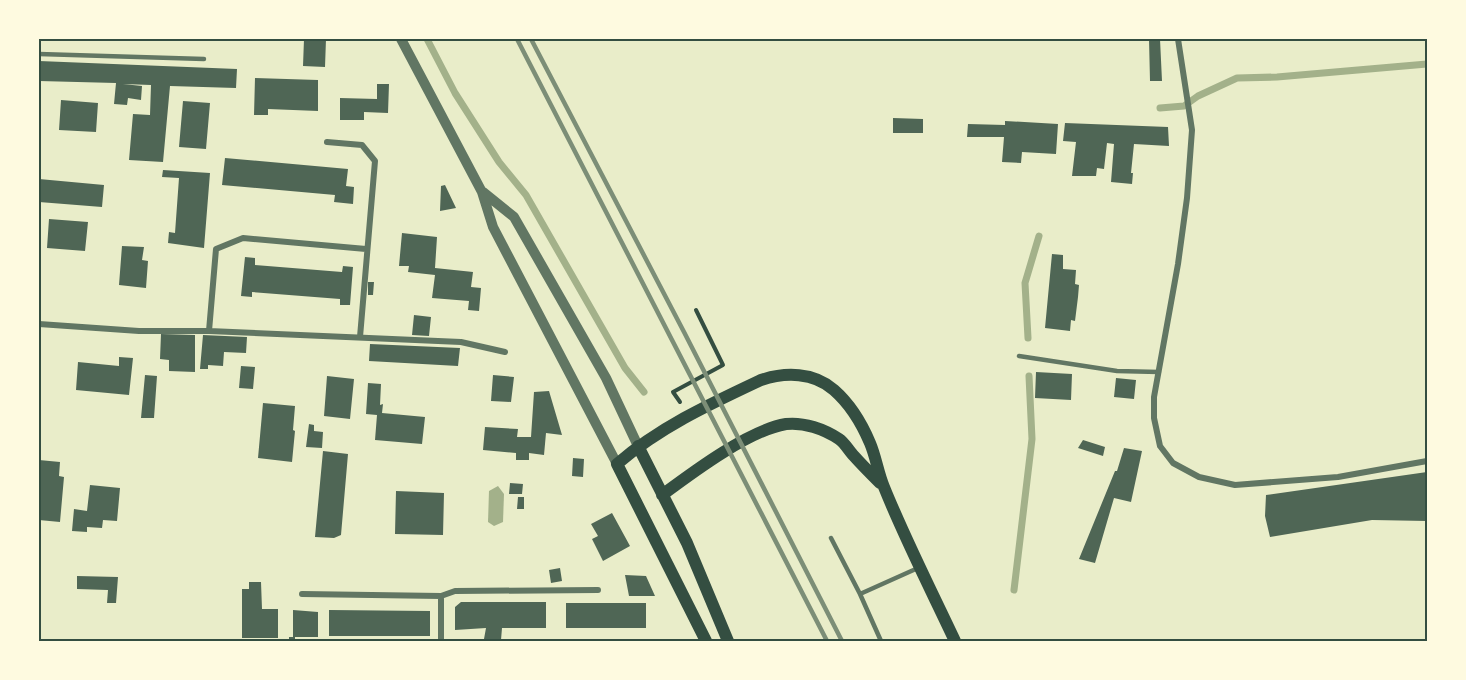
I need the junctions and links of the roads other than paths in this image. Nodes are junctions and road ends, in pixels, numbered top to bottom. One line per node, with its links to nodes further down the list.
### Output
1 (401, 39): 6 (street)
2 (1178, 39): 13 (street)
3 (39, 54): 4 (lane)
4 (204, 59)
5 (327, 142): 7 (street)
6 (482, 192): 14 (street); 16 (street)
7 (366, 249): 9 (street); 10 (street)
8 (39, 324): 9 (street)
9 (209, 331): 10 (street)
10 (360, 337): 11 (street)
11 (506, 352)
12 (1019, 356): 13 (lane)
13 (1159, 372): 15 (street)
14 (638, 446): 16 (main road); 17 (main road); 18 (main road)
15 (1427, 461)
16 (617, 464): 26 (main road)
17 (883, 486): 18 (main road); 20 (main road)
18 (662, 495): 27 (main road)
19 (831, 538): 23 (lane)
20 (920, 567): 23 (lane); 29 (main road)
21 (598, 590): 24 (street)
22 (302, 594): 24 (street)
23 (860, 594): 28 (lane)
24 (441, 596): 25 (street)
25 (441, 641)
26 (706, 641)
27 (728, 641)
28 (881, 641)
29 (955, 641)

